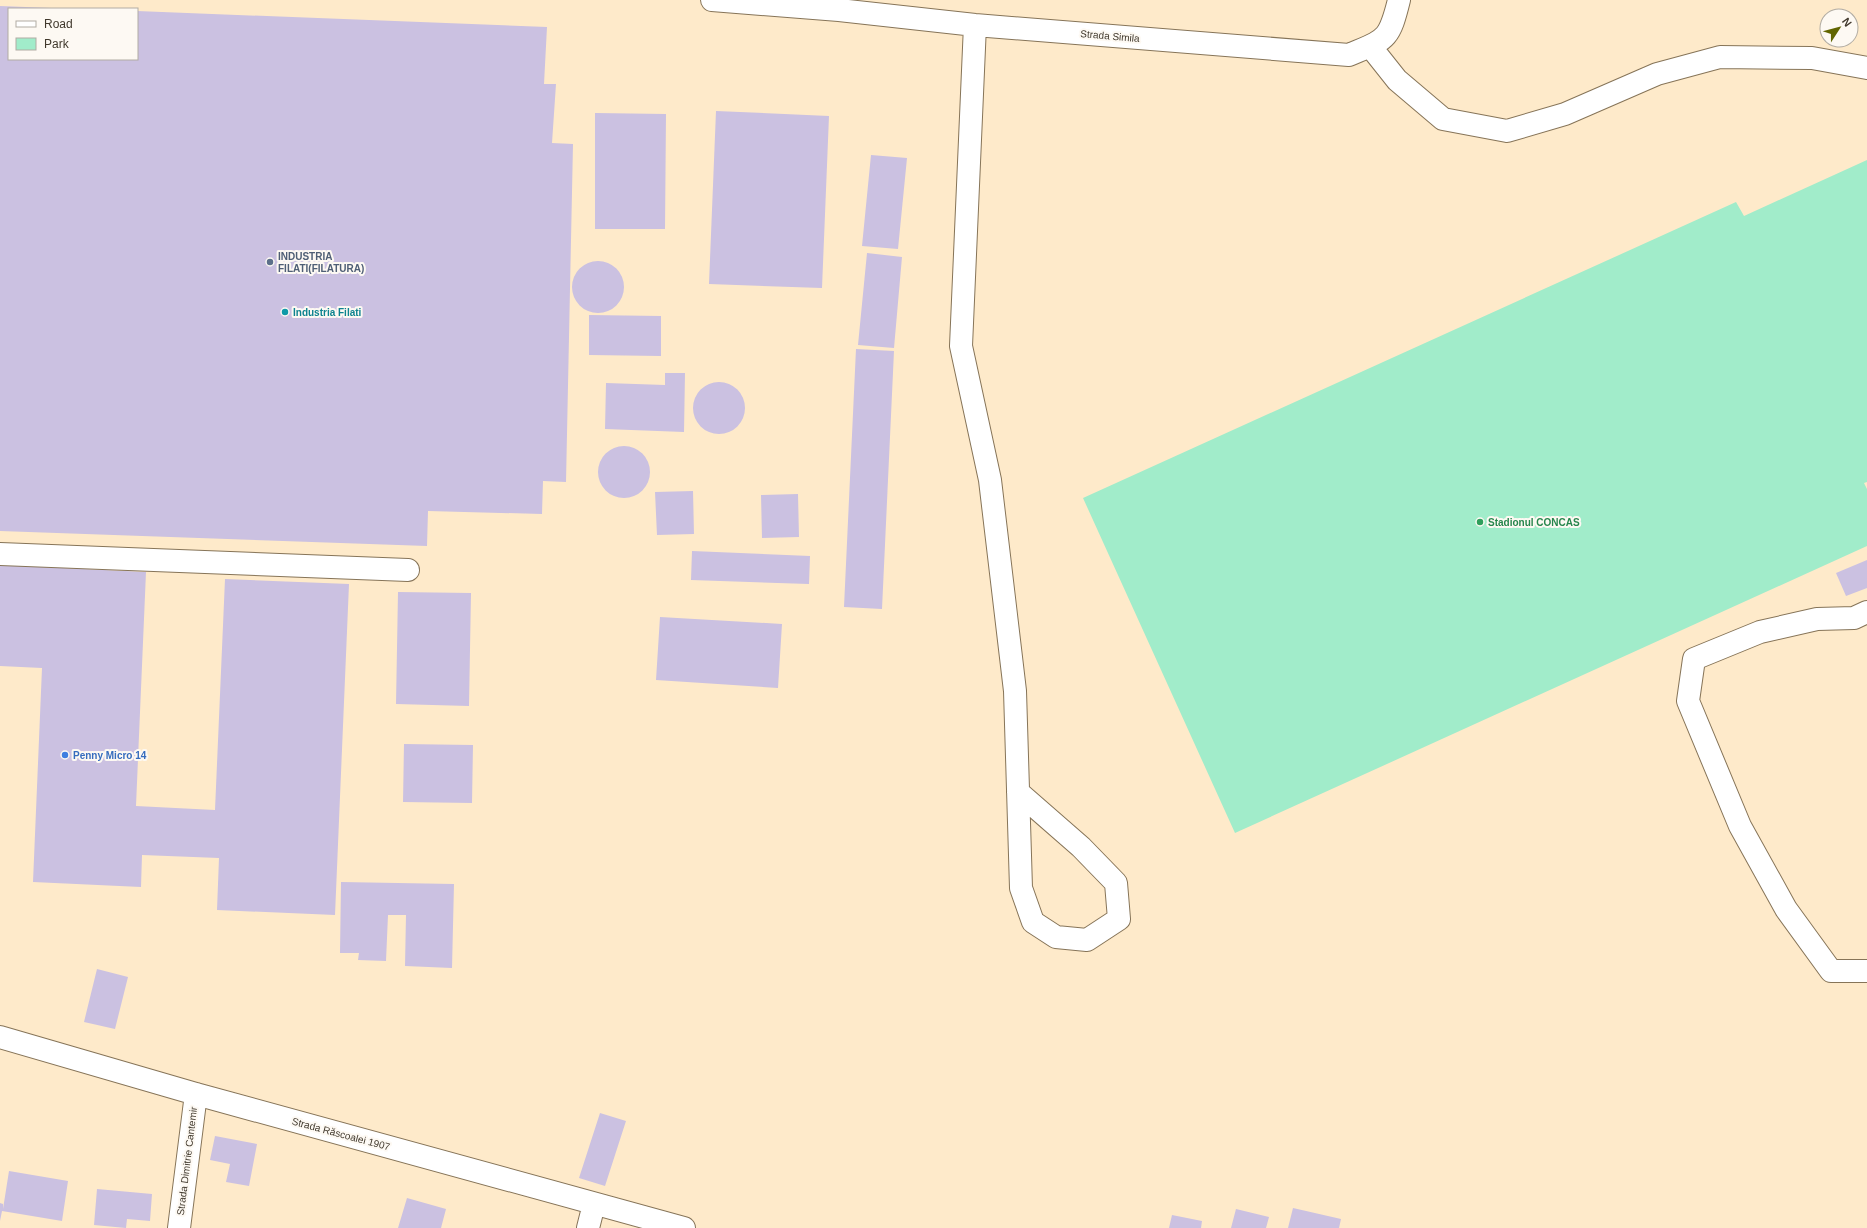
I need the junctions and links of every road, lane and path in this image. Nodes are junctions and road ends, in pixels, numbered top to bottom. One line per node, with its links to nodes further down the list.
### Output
1 (712, 0): 3 (street, Strada Simila)
2 (1399, 0): 5 (street)
3 (839, 5): 4 (street, Strada Simila)
4 (975, 25): 5 (street, Strada Simila); 10 (street)
5 (1375, 44): 6 (street)
6 (1867, 68)
7 (0, 554): 8 (street)
8 (408, 570)
9 (1867, 612): 11 (street)
10 (1018, 792): 10 (street)
11 (1867, 971)
12 (0, 1037): 13 (street, Strada Răscoalei 1907)
13 (196, 1094): 14 (street, Strada Răscoalei 1907); 15 (street, Strada Dimitrie Cantemir)
14 (594, 1204): 16 (street); 17 (street, Strada Răscoalei 1907)
15 (179, 1228)
16 (588, 1228)
17 (684, 1228)

